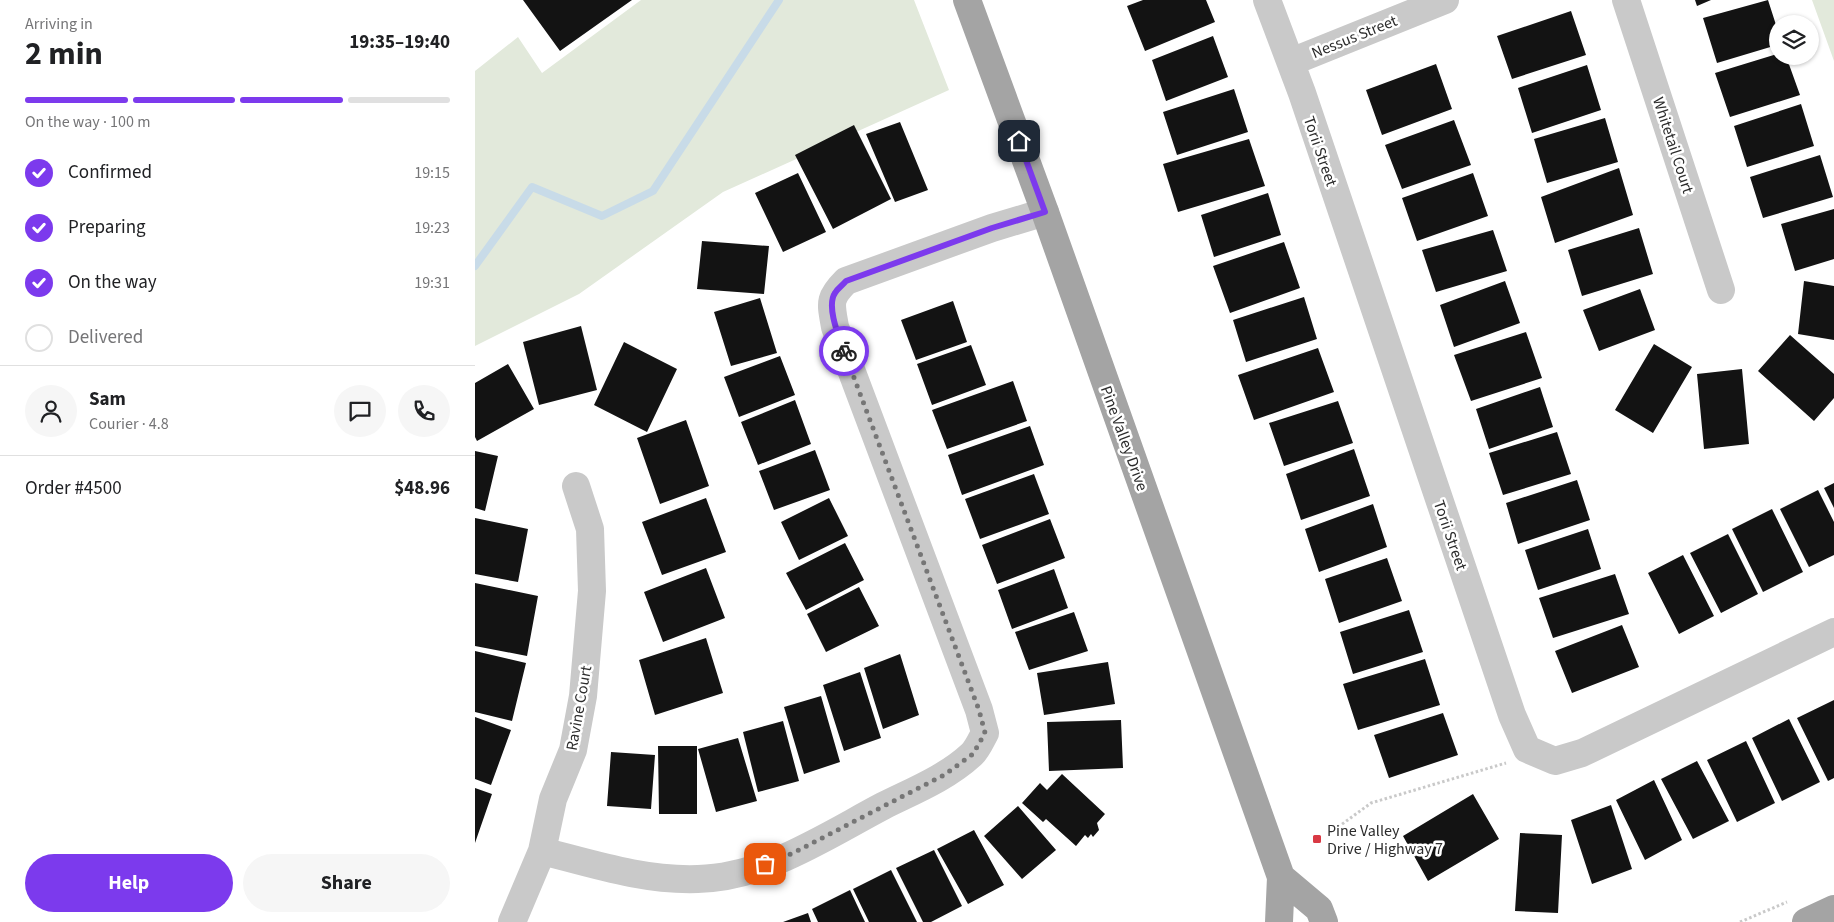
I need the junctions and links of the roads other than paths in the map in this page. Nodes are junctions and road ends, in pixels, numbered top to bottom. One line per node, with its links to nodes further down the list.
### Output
1 (967, 0): 6 (main road, Pine Valley Drive)
2 (1267, 0): 5 (street, Torii Street)
3 (1445, 0): 5 (street, Nessus Street)
4 (1626, 0): 7 (street, Whitetail Court)
5 (1291, 62): 9 (street, Torii Street)
6 (1045, 212): 10 (street); 11 (main road, Pine Valley Drive)
7 (1721, 290)
8 (576, 486): 10 (street, Ravine Court)
9 (1834, 632)
10 (543, 851): 13 (street, Ravine Court)
11 (1281, 876): 14 (main road, Pine Valley Drive); 15 (main road)
12 (1834, 909): 16 (main road)
13 (512, 922)
14 (1279, 922)
15 (1324, 922)
16 (1806, 922)

